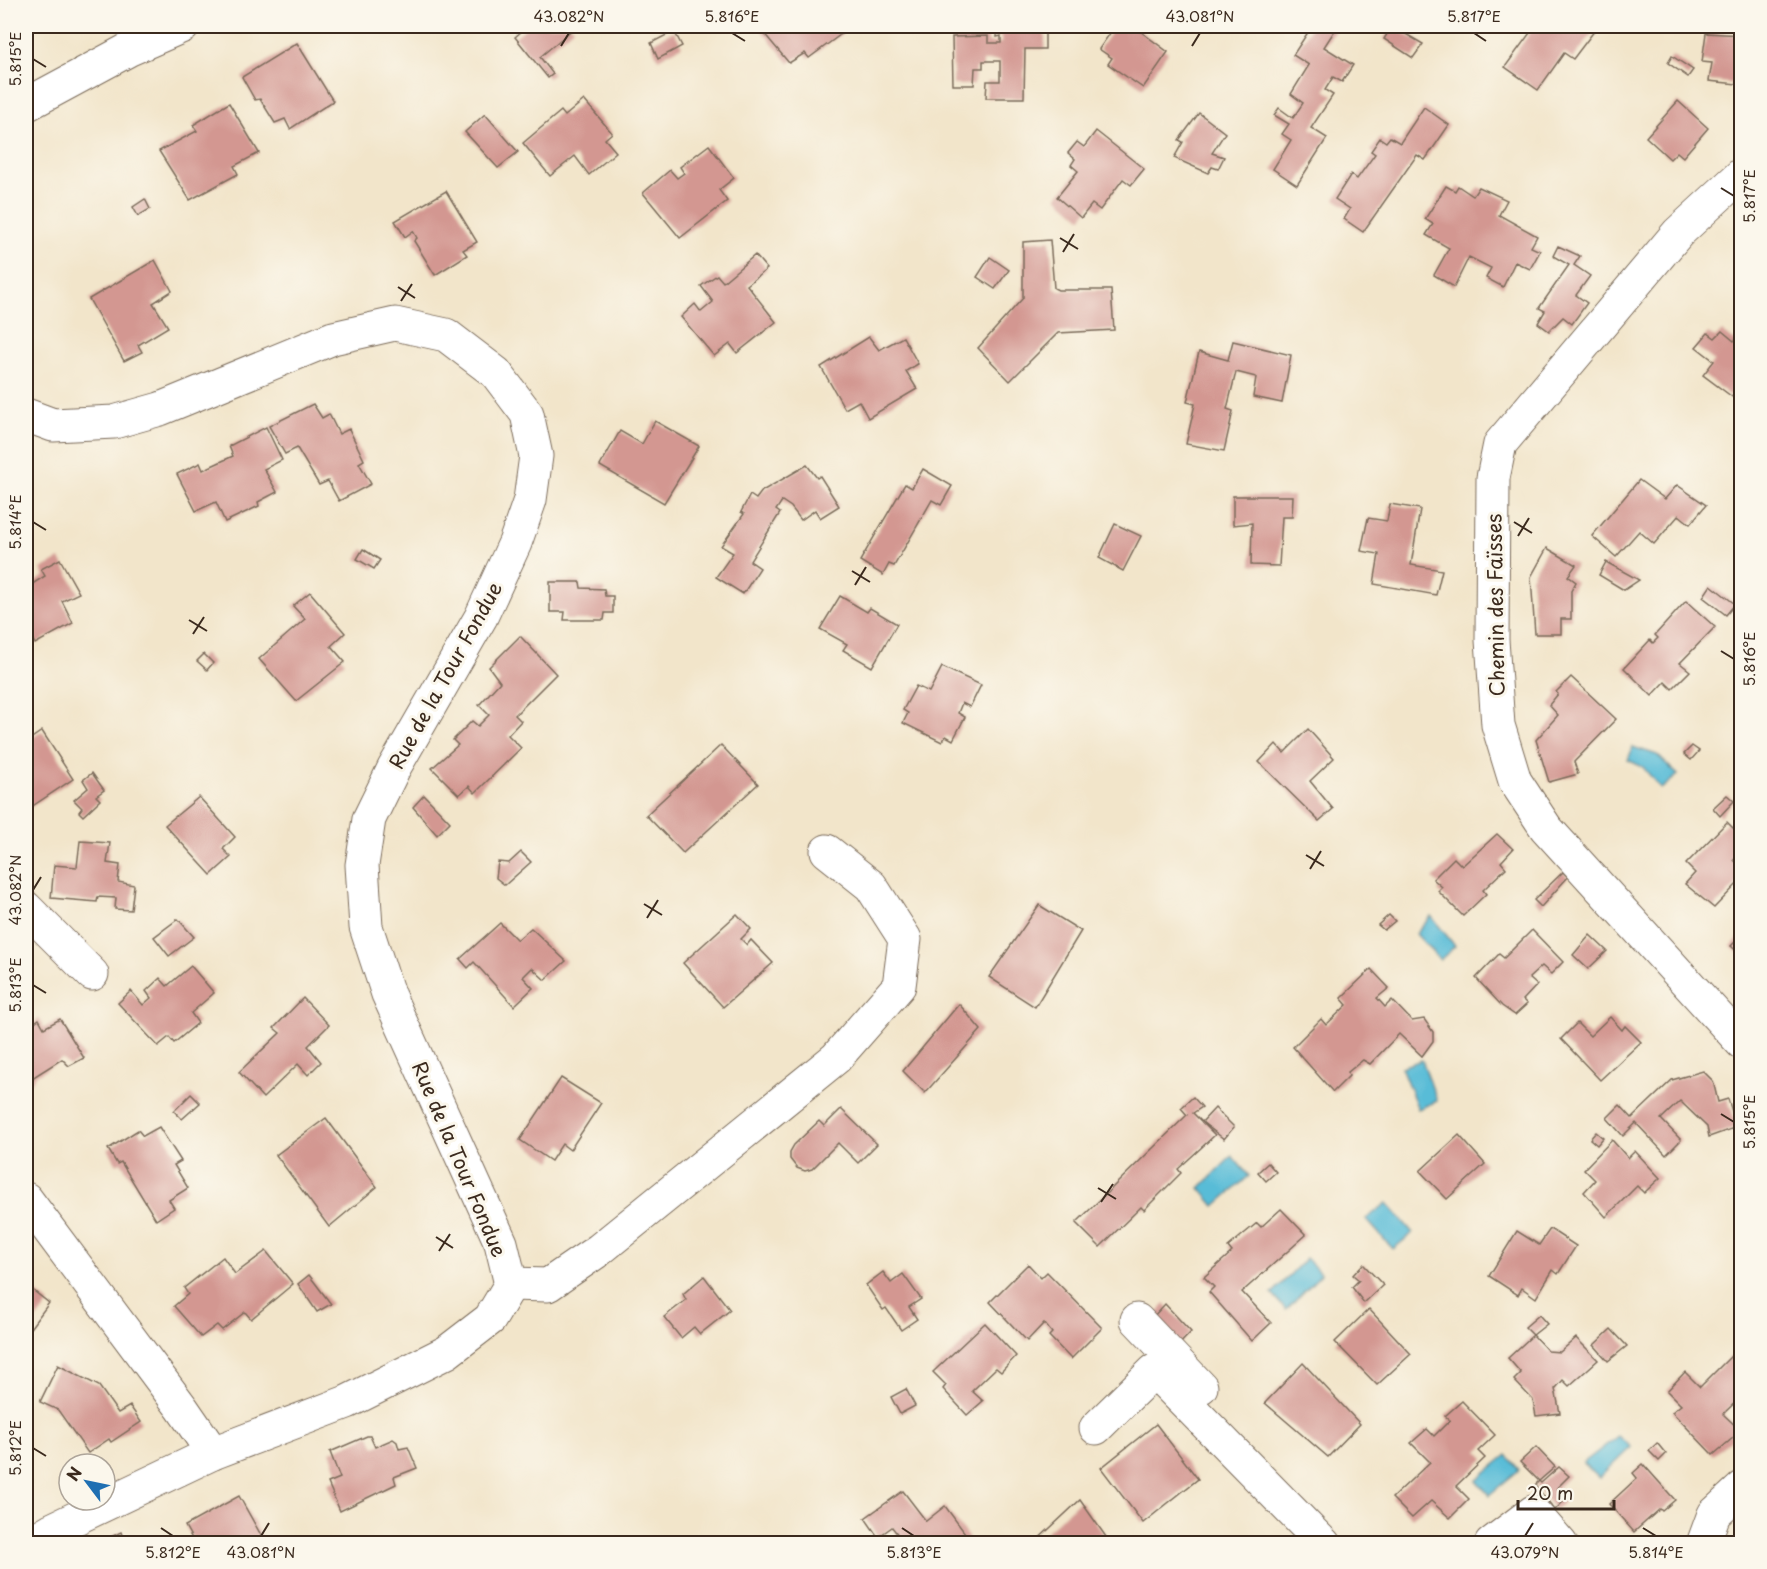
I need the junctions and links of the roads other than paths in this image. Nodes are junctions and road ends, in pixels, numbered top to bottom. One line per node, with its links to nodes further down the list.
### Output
1 (183, 26): 2 (street)
2 (26, 105)
3 (1742, 174): 8 (street, Chemin des Faïsses)
4 (26, 415): 10 (street, Rue de la Tour Fondue)
5 (827, 851): 10 (street, Rue de la Tour Fondue)
6 (26, 909): 7 (street)
7 (92, 974)
8 (1742, 1043)
9 (26, 1199): 13 (street)
10 (511, 1284): 13 (street, Rue de la Tour Fondue)
11 (1137, 1320): 15 (street)
12 (1096, 1428): 15 (street)
13 (213, 1453): 16 (street, Rue de la Tour Fondue)
14 (1742, 1488): 20 (street)
15 (1275, 1494): 17 (street)
16 (28, 1542)
17 (1324, 1544)
18 (1491, 1544): 19 (street)
19 (1561, 1544)
20 (1702, 1544)

